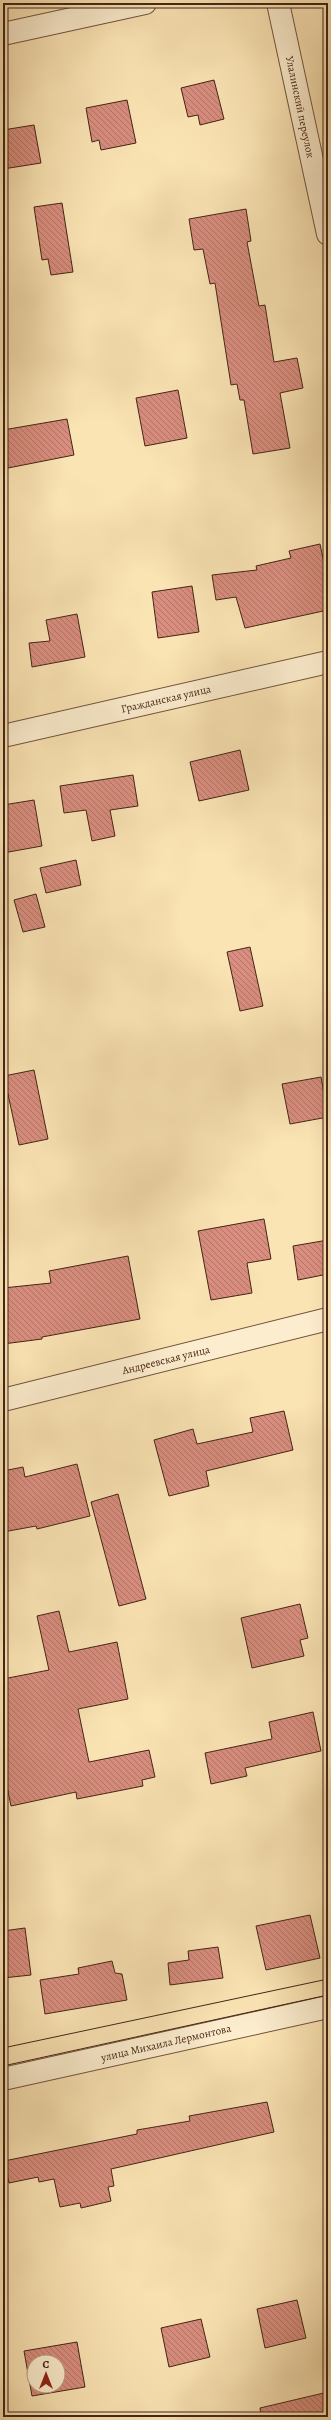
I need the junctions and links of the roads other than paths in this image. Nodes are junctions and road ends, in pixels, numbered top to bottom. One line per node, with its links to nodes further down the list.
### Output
1 (145, 3): 3 (street)
2 (278, 3): 4 (street, Улалинский переулок)
3 (3, 34)
4 (328, 234)
5 (328, 662): 6 (street, Гражданская улица)
6 (3, 736)
7 (328, 1319): 8 (street, Андреевская улица)
8 (3, 1400)
9 (328, 2007): 10 (street, улица Михаила Лермонтова)
10 (3, 2079)

